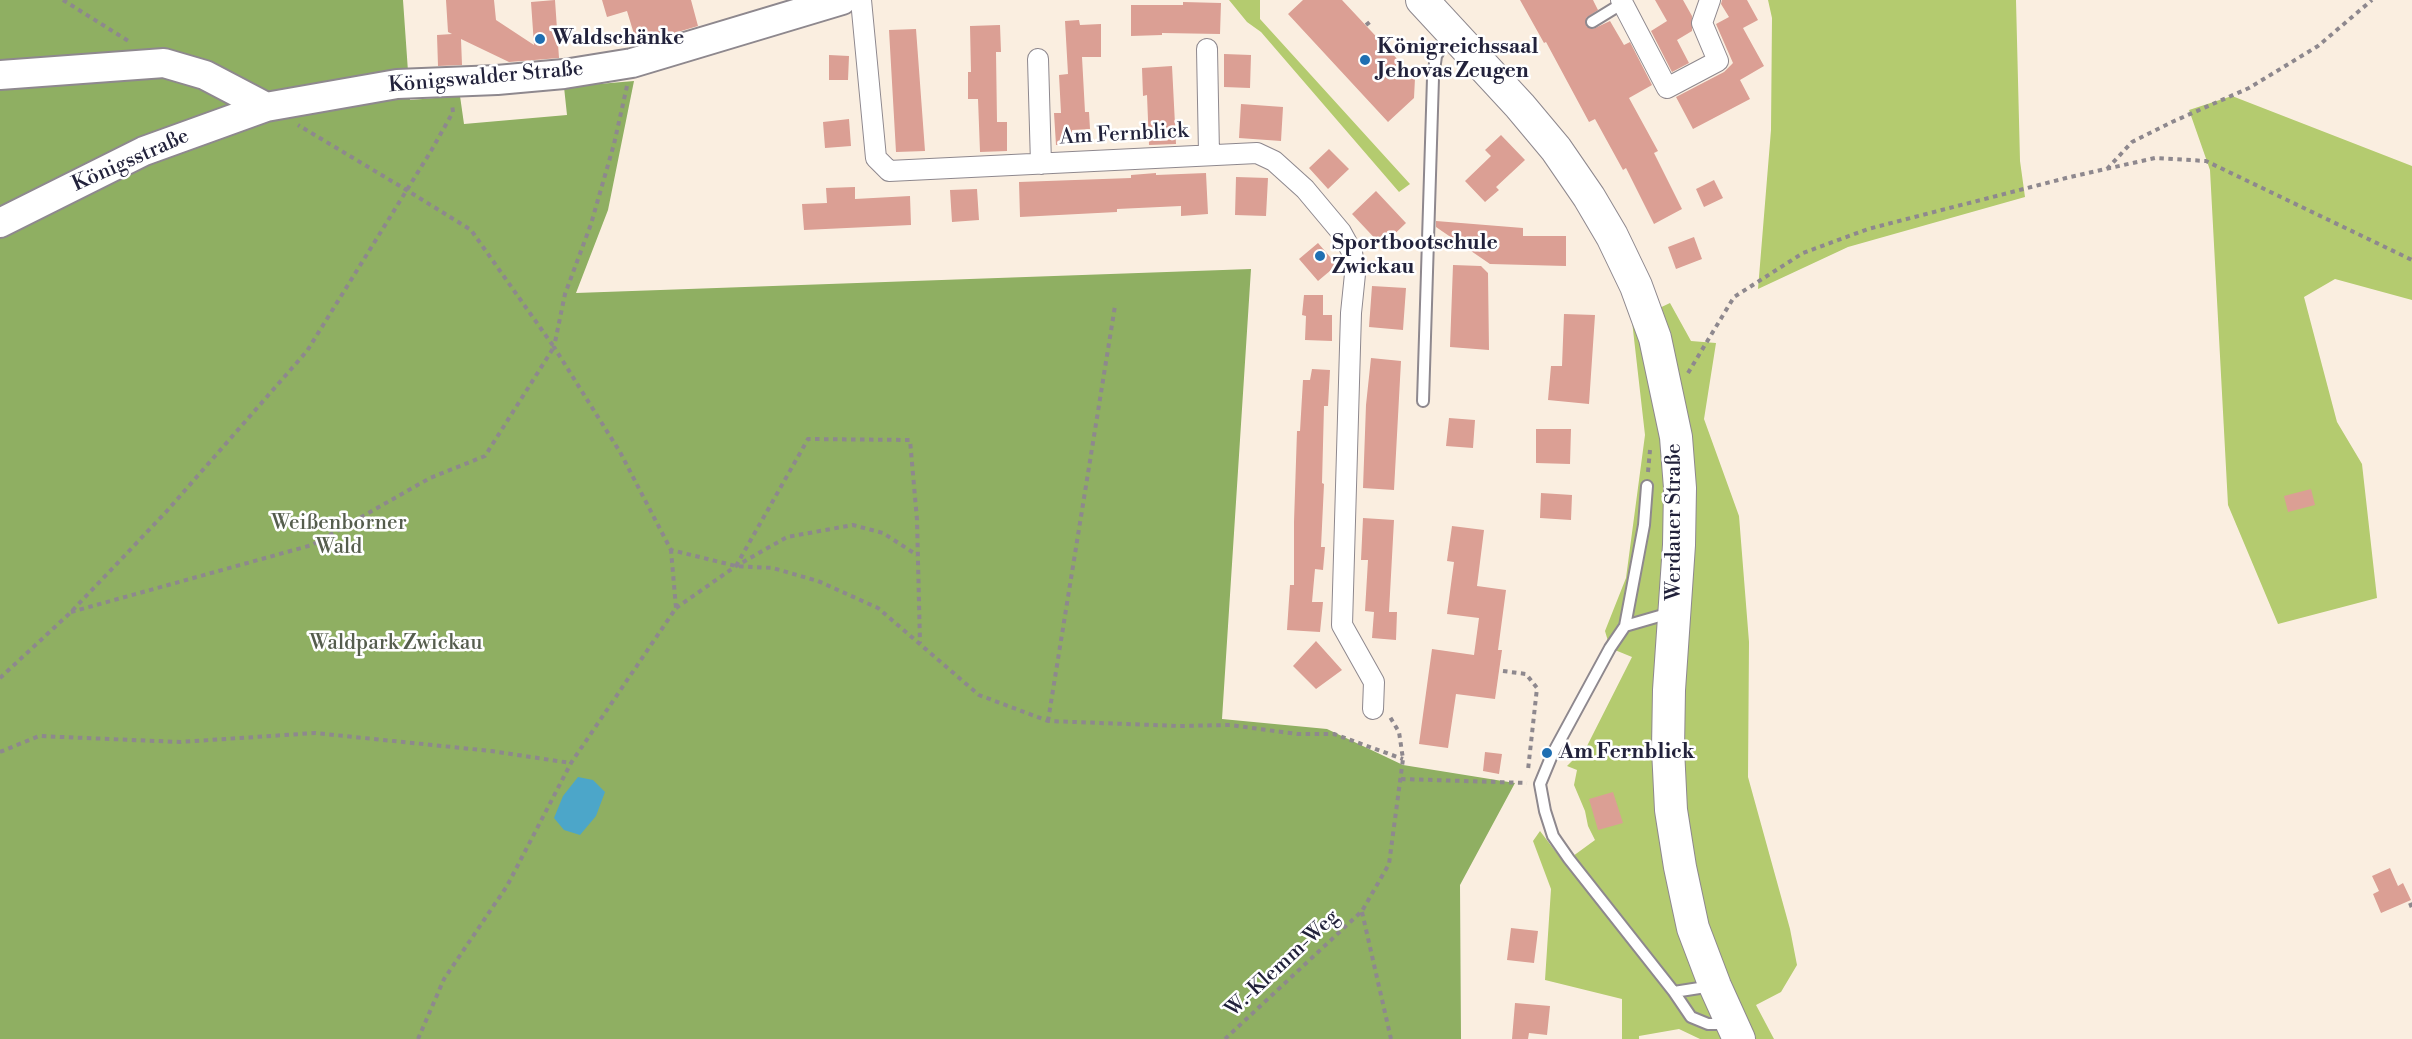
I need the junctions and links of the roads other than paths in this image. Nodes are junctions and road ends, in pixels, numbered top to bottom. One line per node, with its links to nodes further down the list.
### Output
1 (842, 0): 11 (street, Königswalder Straße)
2 (861, 0): 13 (street, Am Fernblick)
3 (1422, 0): 7 (main road, Werdauer Straße)
4 (1710, 0): 5 (street)
5 (1622, 2): 6 (lane)
6 (1592, 22)
7 (1450, 32): 15 (lane); 17 (main road, Werdauer Straße)
8 (1207, 49): 12 (street, Am Fernblick)
9 (1038, 59): 13 (street, Am Fernblick)
10 (0, 75): 11 (street)
11 (266, 106): 14 (street, Königsstraße)
12 (1209, 154): 13 (street, Am Fernblick); 19 (street, Am Fernblick)
13 (1041, 164)
14 (0, 224)
15 (1423, 401)
16 (1647, 486): 18 (lane)
17 (1675, 612): 18 (lane); 20 (main road, Werdauer Straße)
18 (1625, 626): 21 (lane)
19 (1374, 703)
20 (1715, 986): 21 (lane); 22 (main road, Werdauer Straße)
21 (1674, 992): 22 (lane)
22 (1736, 1032)

